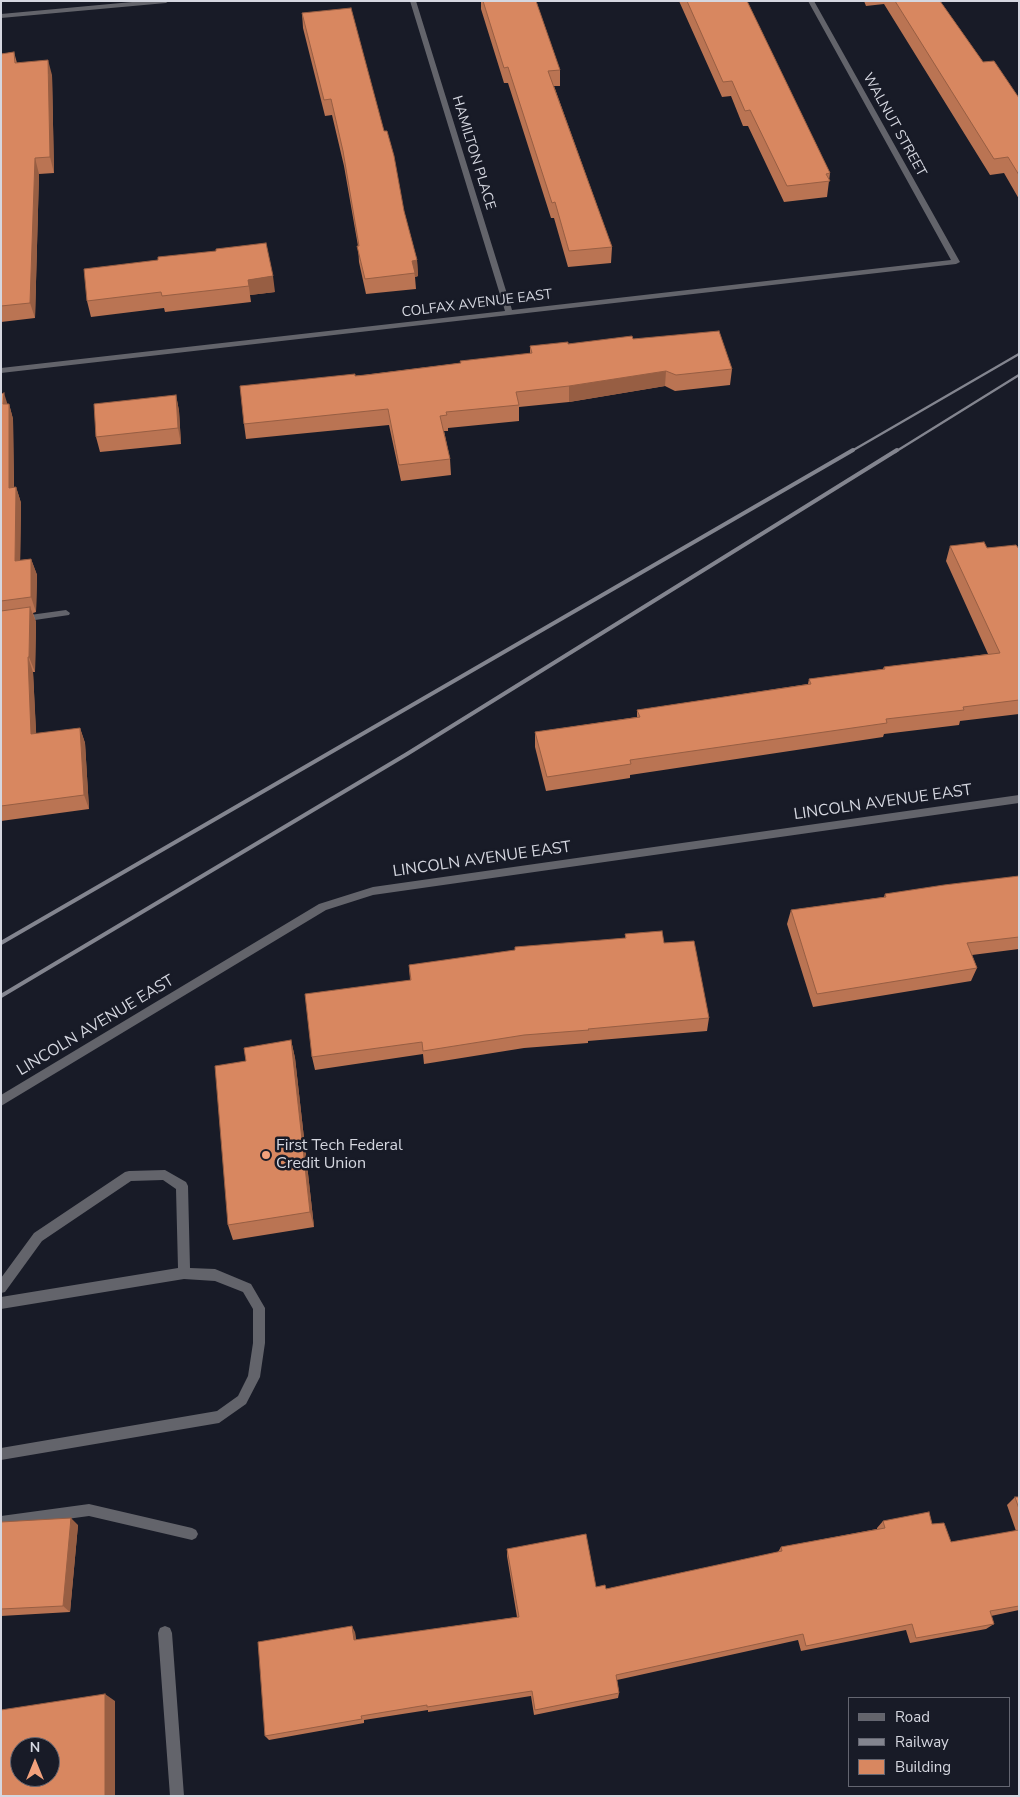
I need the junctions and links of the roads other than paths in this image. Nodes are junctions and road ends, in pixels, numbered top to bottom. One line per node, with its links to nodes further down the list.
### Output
1 (166, 1): 4 (street)
2 (413, 1): 6 (street, HAMILTON PLACE)
3 (811, 1): 5 (street, WALNUT STREET)
4 (1, 16)
5 (956, 262): 6 (street, COLFAX AVENUE EAST)
6 (509, 313): 7 (street, COLFAX AVENUE EAST)
7 (1, 371)
8 (66, 613): 9 (street)
9 (1, 622)
10 (1019, 799): 11 (street, LINCOLN AVENUE EAST)
11 (1, 1101)
12 (184, 1273): 13 (street); 14 (street); 15 (street)
13 (1, 1288)
14 (1, 1303)
15 (1, 1454)
16 (1, 1522): 17 (street)
17 (192, 1534)
18 (165, 1633): 19 (street)
19 (177, 1796)

